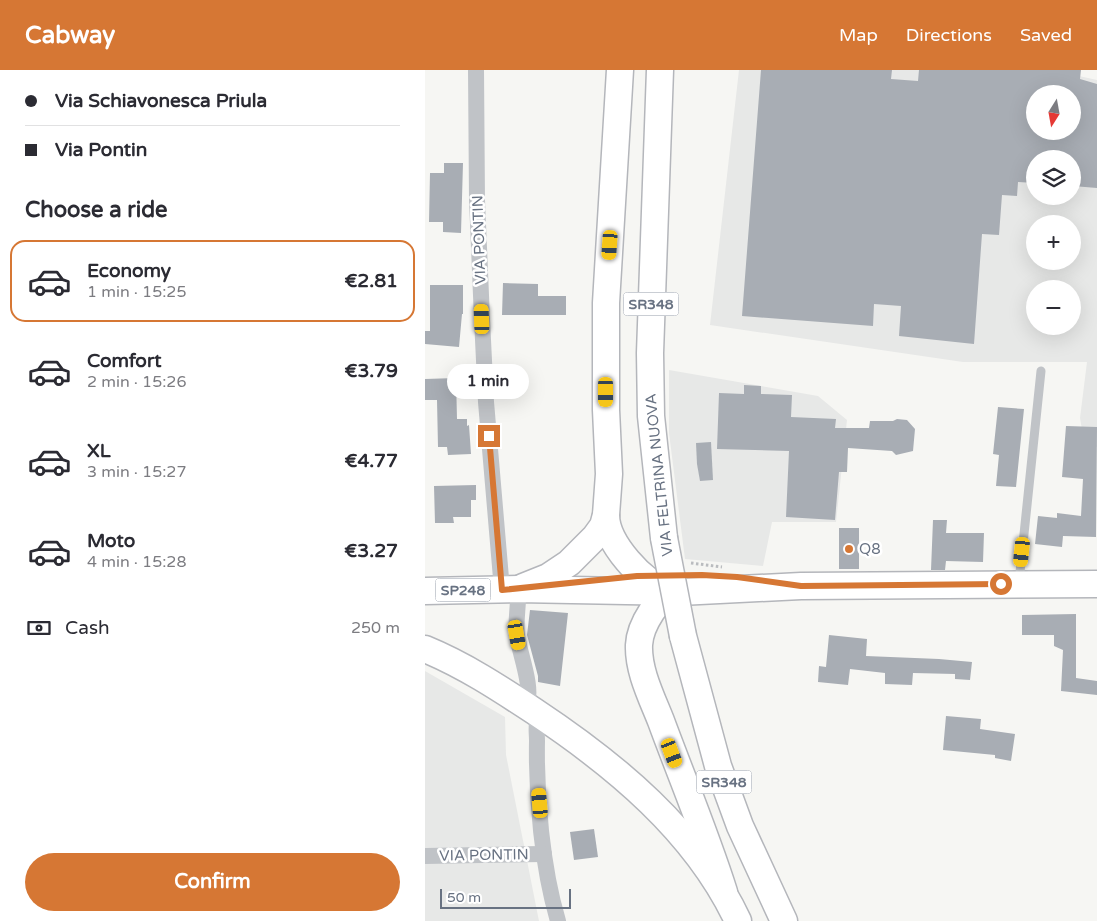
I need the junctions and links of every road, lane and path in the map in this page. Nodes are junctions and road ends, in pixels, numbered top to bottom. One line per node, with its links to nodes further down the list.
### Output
1 (476, 70): 10 (street, VIA PONTIN)
2 (620, 70): 5 (main road)
3 (660, 70): 20 (main road, VIA FELTRINA NUOVA / SR348, bridge)
4 (1041, 371): 7 (lane)
5 (606, 515): 6 (main road); 10 (main road)
6 (643, 576): 9 (main road); 10 (main road); 12 (main road)
7 (1019, 584): 8 (main road); 9 (main road)
8 (1097, 584)
9 (793, 585): 12 (main road)
10 (510, 590): 11 (main road, SP248); 12 (main road, SP248); 14 (street, VIA PONTIN)
11 (425, 591)
12 (668, 592): 17 (main road)
13 (425, 648): 14 (main road)
14 (532, 710): 15 (street, VIA PONTIN); 17 (main road)
15 (544, 854): 16 (street, VIA PONTIN); 18 (street, VIA PONTIN)
16 (425, 856)
17 (724, 892): 19 (main road)
18 (559, 921)
19 (738, 921)
20 (783, 921)

